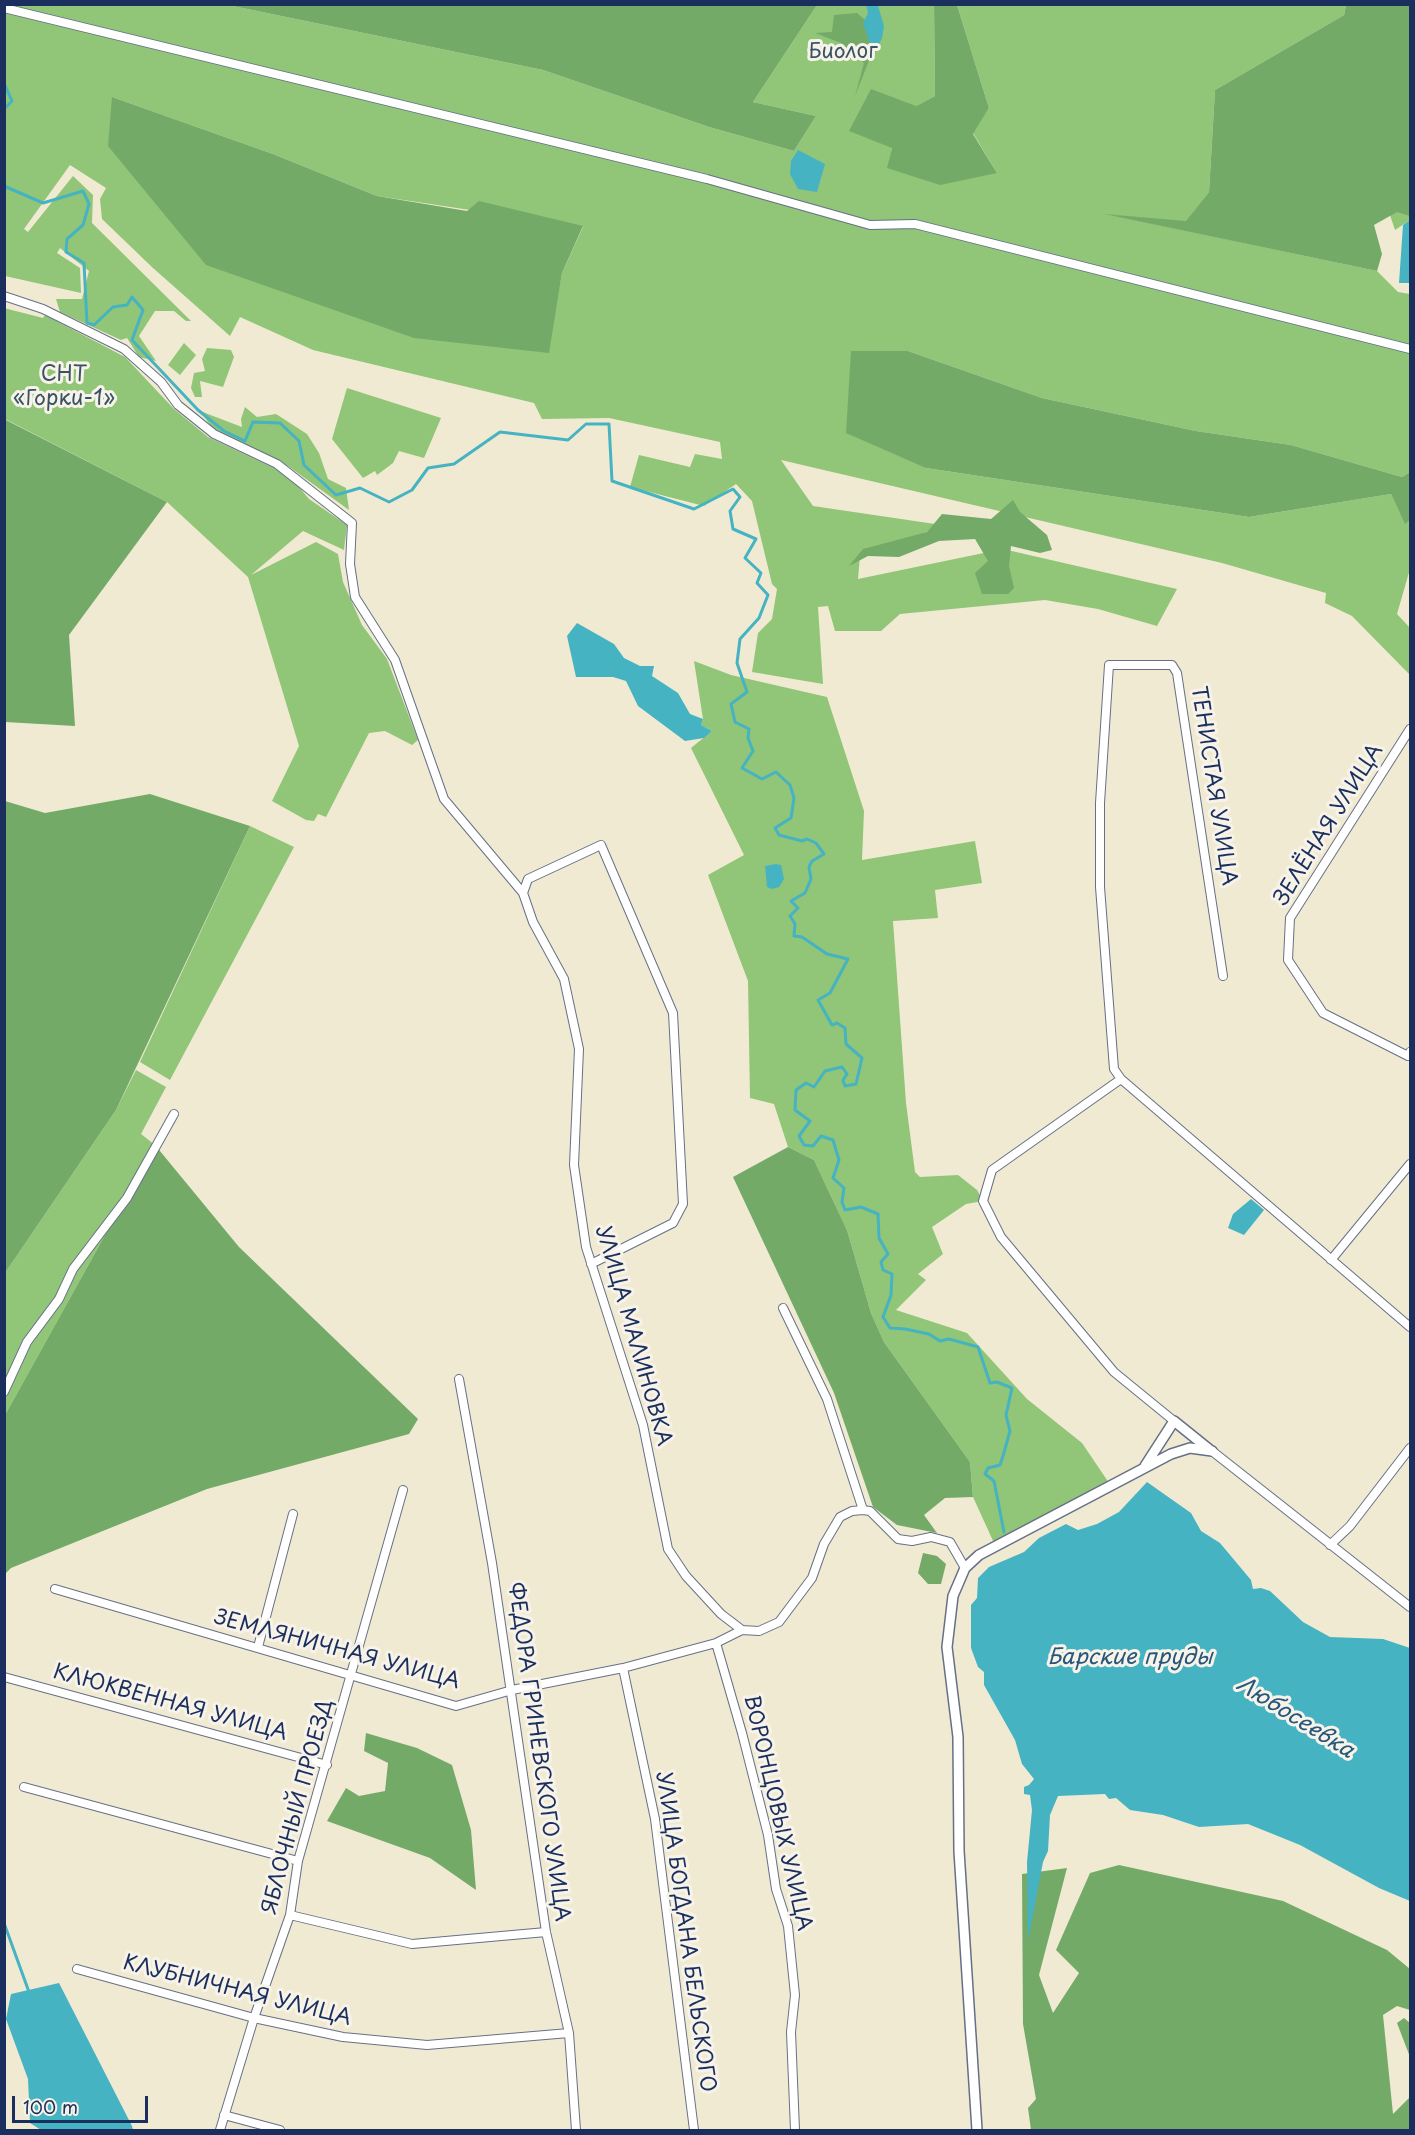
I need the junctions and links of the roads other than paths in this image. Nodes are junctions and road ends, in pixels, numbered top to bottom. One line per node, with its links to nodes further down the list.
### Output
1 (4, 8): 3 (street)
2 (4, 296): 5 (street)
3 (1410, 349)
4 (1410, 729): 7 (street, ЗЕЛЁНАЯ УЛИЦА)
5 (523, 892): 12 (street, УЛИЦА МАЛИНОВКА); 12 (street)
6 (1223, 976): 8 (street, ТЕНИСТАЯ УЛИЦА)
7 (1410, 1052)
8 (1121, 1078): 11 (street); 17 (street)
9 (174, 1114): 16 (street)
10 (1410, 1164): 11 (street)
11 (1331, 1260): 14 (street)
12 (591, 1264): 30 (street, УЛИЦА МАЛИНОВКА)
13 (783, 1308): 24 (street)
14 (1410, 1327)
15 (459, 1379): 36 (street, ФЕДОРА ГРИНЕВСКОГО УЛИЦА)
16 (4, 1392)
17 (1174, 1421): 18 (street); 22 (street)
18 (1193, 1436): 19 (street); 21 (street)
19 (1191, 1448): 21 (street); 22 (street)
20 (1410, 1448): 26 (street)
21 (1212, 1451): 26 (street)
22 (1145, 1467): 27 (street)
23 (404, 1490): 34 (street, ЯБЛОЧНЫЙ ПРОЕЗД)
24 (863, 1510): 27 (street); 30 (street)
25 (293, 1514): 32 (street)
26 (1330, 1545): 29 (street)
27 (964, 1568): 51 (street)
28 (55, 1589): 32 (street, ЗЕМЛЯНИЧНАЯ УЛИЦА)
29 (1410, 1607)
30 (742, 1630): 31 (street)
31 (716, 1643): 33 (street, ЗЕМЛЯНИЧНАЯ УЛИЦА); 50 (street, ВОРОНЦОВЫХ УЛИЦА)
32 (258, 1647): 34 (street, ЗЕМЛЯНИЧНАЯ УЛИЦА)
33 (623, 1668): 36 (street, ЗЕМЛЯНИЧНАЯ УЛИЦА); 49 (street, УЛИЦА БОГДАНА БЕЛЬСКОГО)
34 (351, 1675): 36 (street, ЗЕМЛЯНИЧНАЯ УЛИЦА); 37 (street, ЯБЛОЧНЫЙ ПРОЕЗД)
35 (4, 1677): 37 (street, КЛЮКВЕННАЯ УЛИЦА)
36 (512, 1690): 41 (street, ФЕДОРА ГРИНЕВСКОГО УЛИЦА)
37 (327, 1765): 39 (street, ЯБЛОЧНЫЙ ПРОЕЗД)
38 (24, 1787): 39 (street)
39 (298, 1861): 40 (street, ЯБЛОЧНЫЙ ПРОЕЗД)
40 (290, 1915): 41 (street); 43 (street, ЯБЛОЧНЫЙ ПРОЕЗД)
41 (546, 1932): 44 (street, ФЕДОРА ГРИНЕВСКОГО УЛИЦА)
42 (76, 1969): 43 (street, КЛУБНИЧНАЯ УЛИЦА)
43 (254, 2018): 44 (street, КЛУБНИЧНАЯ УЛИЦА); 45 (street, ЯБЛОЧНЫЙ ПРОЕЗД)
44 (569, 2033): 48 (street, ФЕДОРА ГРИНЕВСКОГО УЛИЦА)
45 (224, 2115): 46 (street, ЯБЛОЧНЫЙ ПРОЕЗД); 47 (street)
46 (220, 2130)
47 (280, 2130)
48 (576, 2130)
49 (694, 2130)
50 (795, 2130)
51 (977, 2130)

